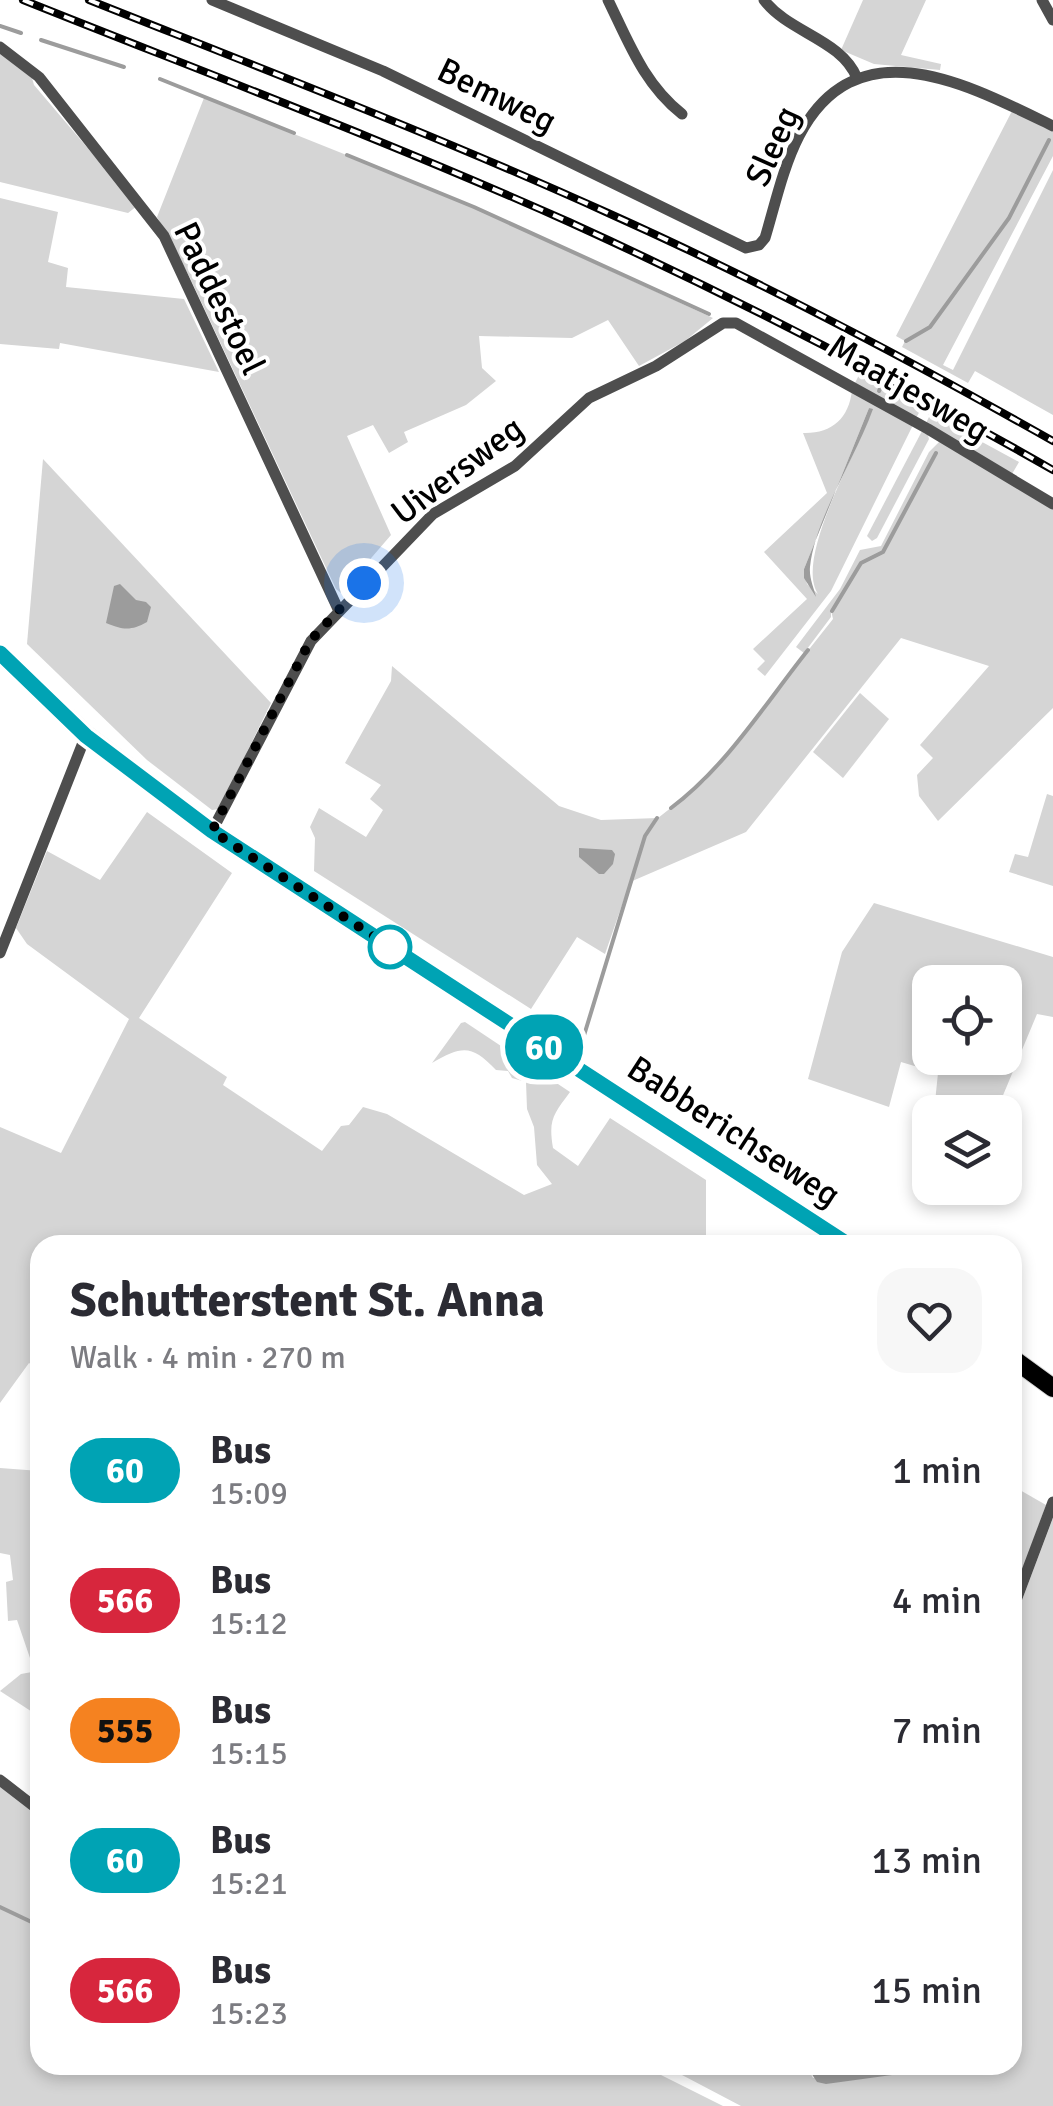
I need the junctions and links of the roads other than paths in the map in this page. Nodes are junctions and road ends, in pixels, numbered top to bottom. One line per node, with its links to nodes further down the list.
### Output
1 (212, 0): 5 (street, Bemweg)
2 (608, 0): 9 (street)
3 (764, 0): 8 (street)
4 (1042, 0): 6 (street)
5 (234, 4): 11 (street, Bemweg)
6 (1053, 20)
7 (0, 47): 14 (street, Paddestoel)
8 (857, 78): 10 (street); 11 (street, Sleeg)
9 (682, 114)
10 (1053, 126)
11 (753, 248)
12 (736, 323): 13 (street, Maatjesweg); 14 (street, Uiversweg)
13 (1053, 504)
14 (338, 610): 17 (street, Uiversweg)
15 (0, 652): 16 (main road, Babberichseweg)
16 (86, 736): 17 (main road, Babberichseweg); 18 (street)
17 (212, 831): 19 (main road, Babberichseweg)
18 (0, 953)
19 (834, 1235)
20 (1022, 1365): 21 (main road)
21 (1053, 1388)
22 (1053, 1502): 23 (street)
23 (1022, 1584)
24 (0, 1780): 25 (street)
25 (30, 1803)

